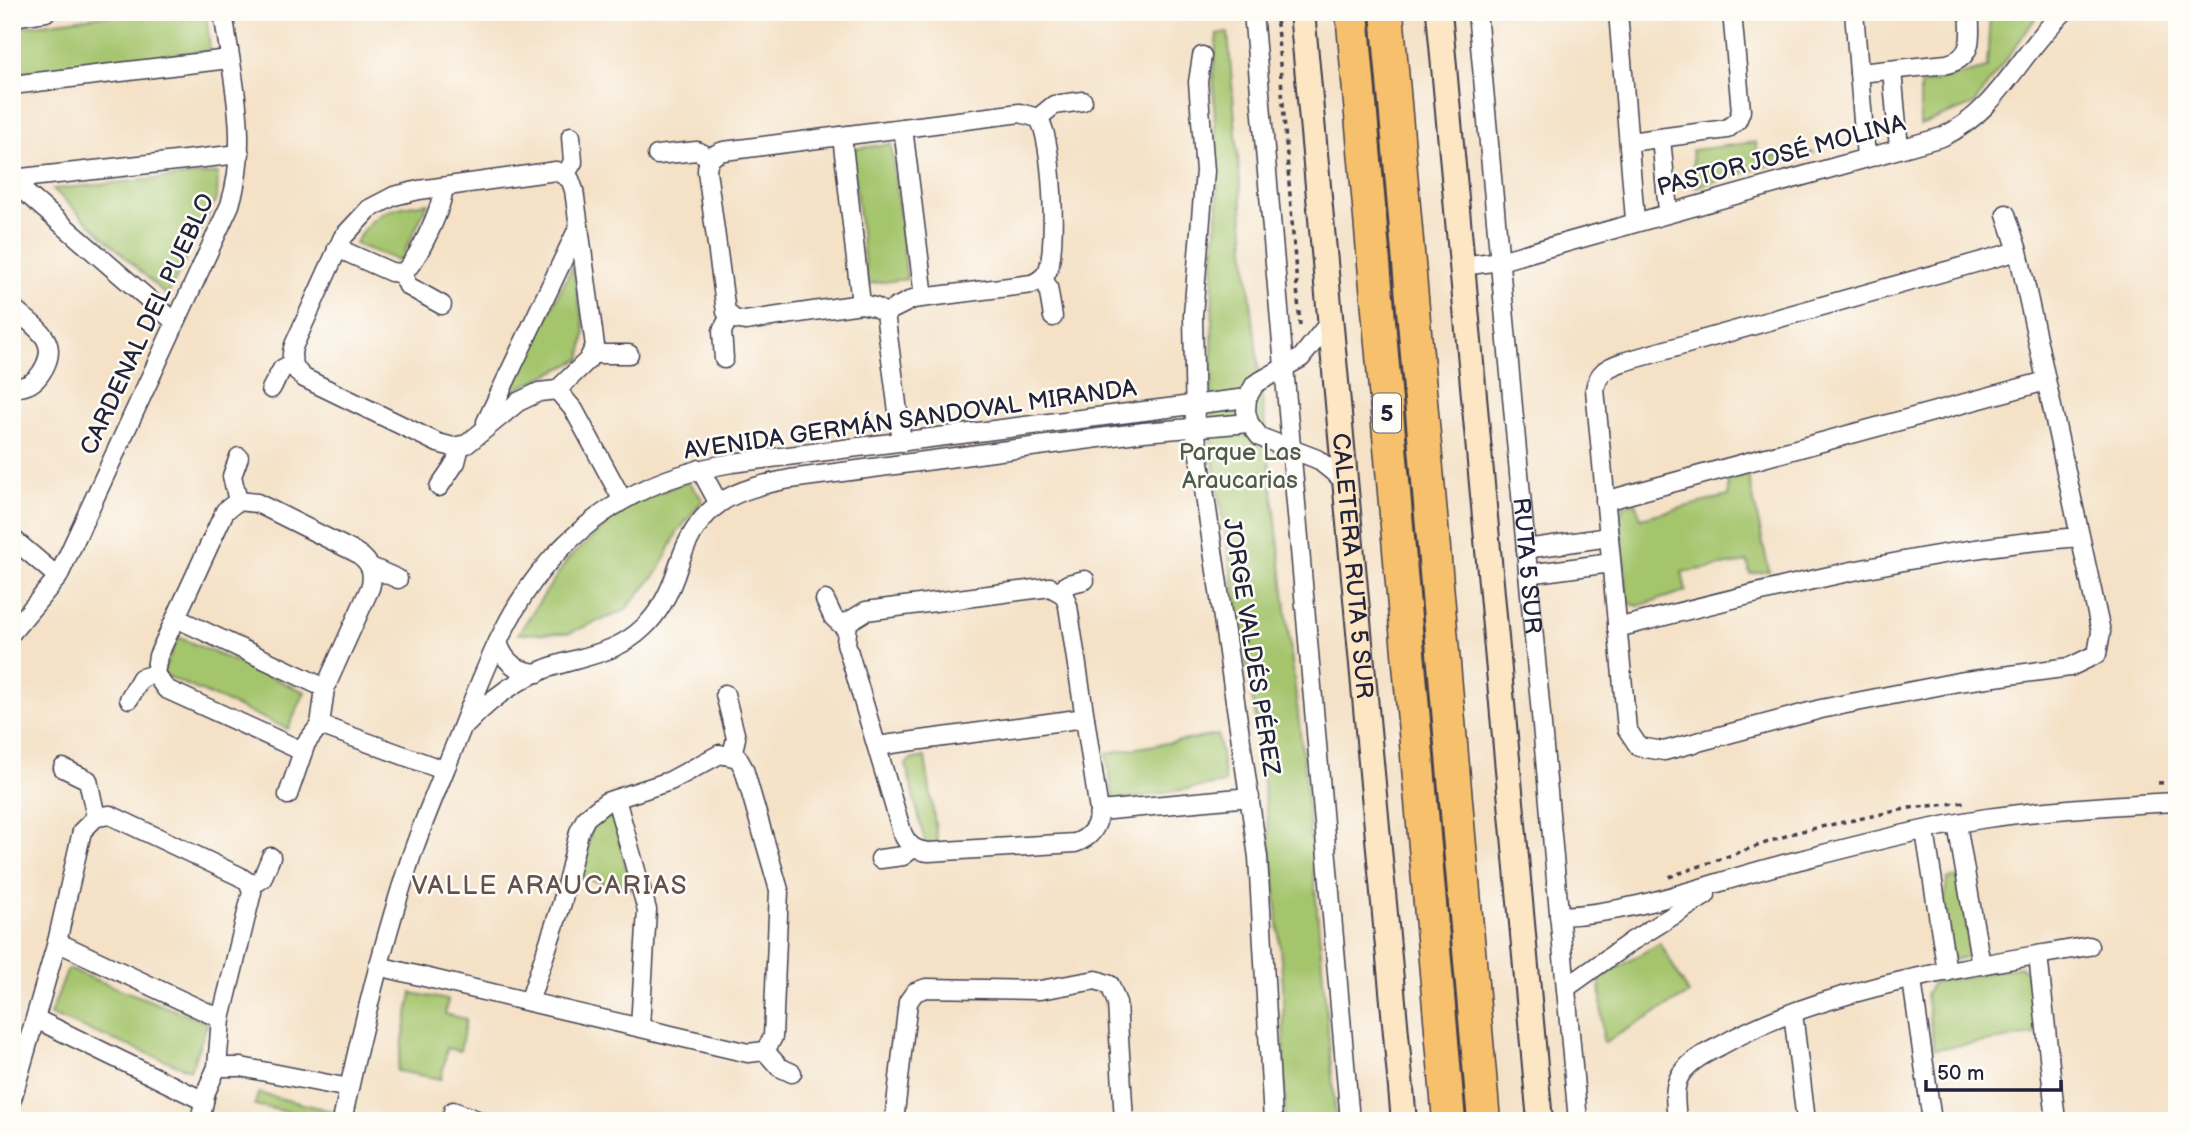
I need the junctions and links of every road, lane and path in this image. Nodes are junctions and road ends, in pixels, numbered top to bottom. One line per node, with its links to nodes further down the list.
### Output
1 (46, 12): 14 (street)
2 (223, 12): 16 (street, CARDENAL DEL PUEBLO)
3 (1253, 12): 60 (street)
4 (1302, 12): 54 (main road, CALETERA RUTA 5 SUR)
5 (1352, 12): 157 (highway, 5)
6 (1387, 12): 158 (highway, 5)
7 (1439, 12): 43 (main road)
8 (1477, 12): 41 (street, RUTA 5 SUR)
9 (1618, 12): 26 (street)
10 (1732, 12): 25 (street)
11 (1854, 12): 18 (street)
12 (1969, 12): 17 (street)
13 (2064, 12): 27 (street, PASTOR JOSÉ MOLINA)
14 (12, 17)
15 (1202, 56): 67 (street, JORGE VALDÉS PÉREZ)
16 (229, 59): 19 (street); 28 (street, CARDENAL DEL PUEBLO)
17 (1892, 70): 18 (street); 27 (street)
18 (1859, 73): 30 (street)
19 (12, 85)
20 (1083, 101): 21 (street)
21 (1038, 118): 22 (street); 46 (street)
22 (903, 128): 24 (street); 47 (street)
23 (571, 136): 32 (street)
24 (842, 136): 31 (street); 48 (street)
25 (1661, 138): 26 (street); 35 (street)
26 (1629, 142): 37 (street)
27 (1899, 148): 30 (street, PASTOR JOSÉ MOLINA)
28 (240, 154): 33 (street); 55 (street, CARDENAL DEL PUEBLO)
29 (657, 155): 31 (street)
30 (1866, 157): 35 (street, PASTOR JOSÉ MOLINA)
31 (711, 158): 52 (street)
32 (565, 175): 34 (street); 38 (street)
33 (12, 180): 55 (street)
34 (443, 187): 39 (street); 45 (street)
35 (1668, 211): 37 (street, PASTOR JOSÉ MOLINA)
36 (2006, 215): 40 (street)
37 (1635, 220): 41 (street, PASTOR JOSÉ MOLINA)
38 (580, 225): 42 (street); 44 (street)
39 (337, 248): 45 (street); 59 (street)
40 (2018, 251): 61 (street); 84 (street)
41 (1500, 261): 43 (street, PASTOR JOSÉ MOLINA); 88 (street, RUTA 5 SUR)
42 (562, 262): 44 (street); 65 (street)
43 (1462, 266): 159 (main road)
44 (585, 268): 56 (street)
45 (402, 273): 49 (street)
46 (1043, 278): 47 (street); 53 (street)
47 (924, 297): 51 (street)
48 (861, 304): 51 (street); 52 (street)
49 (442, 305)
50 (12, 307): 62 (street)
51 (885, 313): 73 (street)
52 (730, 316): 58 (street)
53 (1053, 317)
54 (1332, 319): 60 (street); 79 (main road, CALETERA RUTA 5 SUR)
55 (175, 322): 92 (street, CARDENAL DEL PUEBLO)
56 (592, 354): 57 (street); 64 (street)
57 (629, 354)
58 (724, 359)
59 (293, 363): 63 (street); 74 (street)
60 (1284, 369): 66 (street); 75 (street)
61 (2046, 381): 84 (street); 86 (street)
62 (12, 387)
63 (271, 389)
64 (557, 390): 68 (street); 81 (street)
65 (501, 392): 68 (street); 72 (street)
66 (1247, 398): 67 (street, AVENIDA GERMÁN SANDOVAL MIRANDA); 69 (street)
67 (1194, 402): 70 (street, AVENIDA GERMÁN SANDOVAL MIRANDA); 71 (street, JORGE VALDÉS PÉREZ)
68 (514, 405): 72 (street)
69 (1250, 424): 71 (street, AVENIDA GERMÁN SANDOVAL MIRANDA); 75 (street)
70 (1017, 428): 73 (street, AVENIDA GERMÁN SANDOVAL MIRANDA); 76 (street)
71 (1195, 428): 76 (street, AVENIDA GERMÁN SANDOVAL MIRANDA); 116 (street, JORGE VALDÉS PÉREZ)
72 (483, 429): 74 (street)
73 (902, 442): 78 (street, AVENIDA GERMÁN SANDOVAL MIRANDA)
74 (460, 446): 80 (street)
75 (1291, 448): 79 (street); 155 (street)
76 (1020, 449): 83 (street, AVENIDA GERMÁN SANDOVAL MIRANDA)
77 (239, 457): 82 (street)
78 (700, 469): 81 (street, AVENIDA GERMÁN SANDOVAL MIRANDA); 83 (street)
79 (1346, 482): 156 (main road, CALETERA RUTA 5 SUR)
80 (439, 487)
81 (622, 499): 101 (street, AVENIDA GERMÁN SANDOVAL MIRANDA)
82 (238, 501): 90 (street); 97 (street)
83 (718, 502): 102 (street, AVENIDA GERMÁN SANDOVAL MIRANDA)
84 (1605, 502): 85 (street)
85 (1609, 537): 88 (street); 89 (street)
86 (2080, 537): 99 (street); 99 (street)
87 (12, 538): 92 (street)
88 (1526, 549): 91 (street, RUTA 5 SUR)
89 (1611, 563): 91 (street); 99 (street)
90 (371, 567): 93 (street); 104 (street)
91 (1528, 574): 128 (street, RUTA 5 SUR)
92 (58, 577): 100 (street, CARDENAL DEL PUEBLO)
93 (398, 579)
94 (1085, 580): 95 (street)
95 (1060, 591): 98 (street); 107 (street)
96 (825, 600): 98 (street)
97 (176, 618): 103 (street); 104 (street)
98 (845, 628): 110 (street)
99 (1618, 628)
100 (12, 632)
101 (498, 642): 102 (street); 109 (street, AVENIDA GERMÁN SANDOVAL MIRANDA)
102 (538, 673): 109 (street, AVENIDA GERMÁN SANDOVAL MIRANDA)
103 (155, 674): 106 (street); 111 (street)
104 (325, 688): 108 (street)
105 (725, 694): 112 (street)
106 (129, 699)
107 (1085, 718): 110 (street); 119 (street)
108 (320, 725): 111 (street); 114 (street)
109 (460, 732): 114 (street, AVENIDA GERMÁN SANDOVAL MIRANDA)
110 (877, 746): 123 (street)
111 (302, 751): 115 (street)
112 (732, 755): 117 (street); 142 (street)
113 (63, 768): 120 (street)
114 (443, 769): 133 (street, AVENIDA GERMÁN SANDOVAL MIRANDA)
115 (289, 795)
116 (1250, 797): 119 (street); 154 (street, JORGE VALDÉS PÉREZ)
117 (616, 799): 137 (street); 141 (street)
118 (2177, 802): 121 (street)
119 (1099, 811): 123 (street)
120 (96, 817): 127 (street); 129 (street)
121 (1957, 824): 122 (street); 132 (street)
122 (1924, 831): 126 (street); 134 (street)
123 (913, 848): 125 (street)
124 (271, 857): 127 (street)
125 (880, 859)
126 (1733, 880): 128 (street); 136 (street)
127 (251, 887): 140 (street)
128 (1559, 916): 136 (street, RUTA 5 SUR)
129 (57, 942): 139 (street); 140 (street)
130 (2089, 946): 131 (street)
131 (2038, 955): 132 (street); 164 (street)
132 (1981, 965): 134 (street)
133 (378, 966): 137 (street); 145 (street, AVENIDA GERMÁN SANDOVAL MIRANDA)
134 (1947, 972): 135 (street)
135 (1912, 980): 138 (street); 163 (street)
136 (1566, 988): 160 (street, RUTA 5 SUR)
137 (529, 1002): 141 (street)
138 (1793, 1013): 161 (street); 162 (street)
139 (36, 1019): 146 (street); 147 (street)
140 (221, 1019): 143 (street)
141 (640, 1027): 142 (street)
142 (765, 1051): 144 (street)
143 (217, 1067): 145 (street); 147 (street)
144 (792, 1073)
145 (349, 1088): 150 (street, AVENIDA GERMÁN SANDOVAL MIRANDA)
146 (12, 1099)
147 (204, 1101): 149 (street)
148 (453, 1111): 151 (street)
149 (200, 1121)
150 (342, 1121)
151 (480, 1121)
152 (894, 1121): 153 (street)
153 (1124, 1121)
154 (1273, 1121)
155 (1350, 1121)
156 (1404, 1121)
157 (1449, 1121)
158 (1484, 1121)
159 (1540, 1121)
160 (1578, 1121)
161 (1677, 1121)
162 (1806, 1121)
163 (1933, 1121)
164 (2056, 1121)

